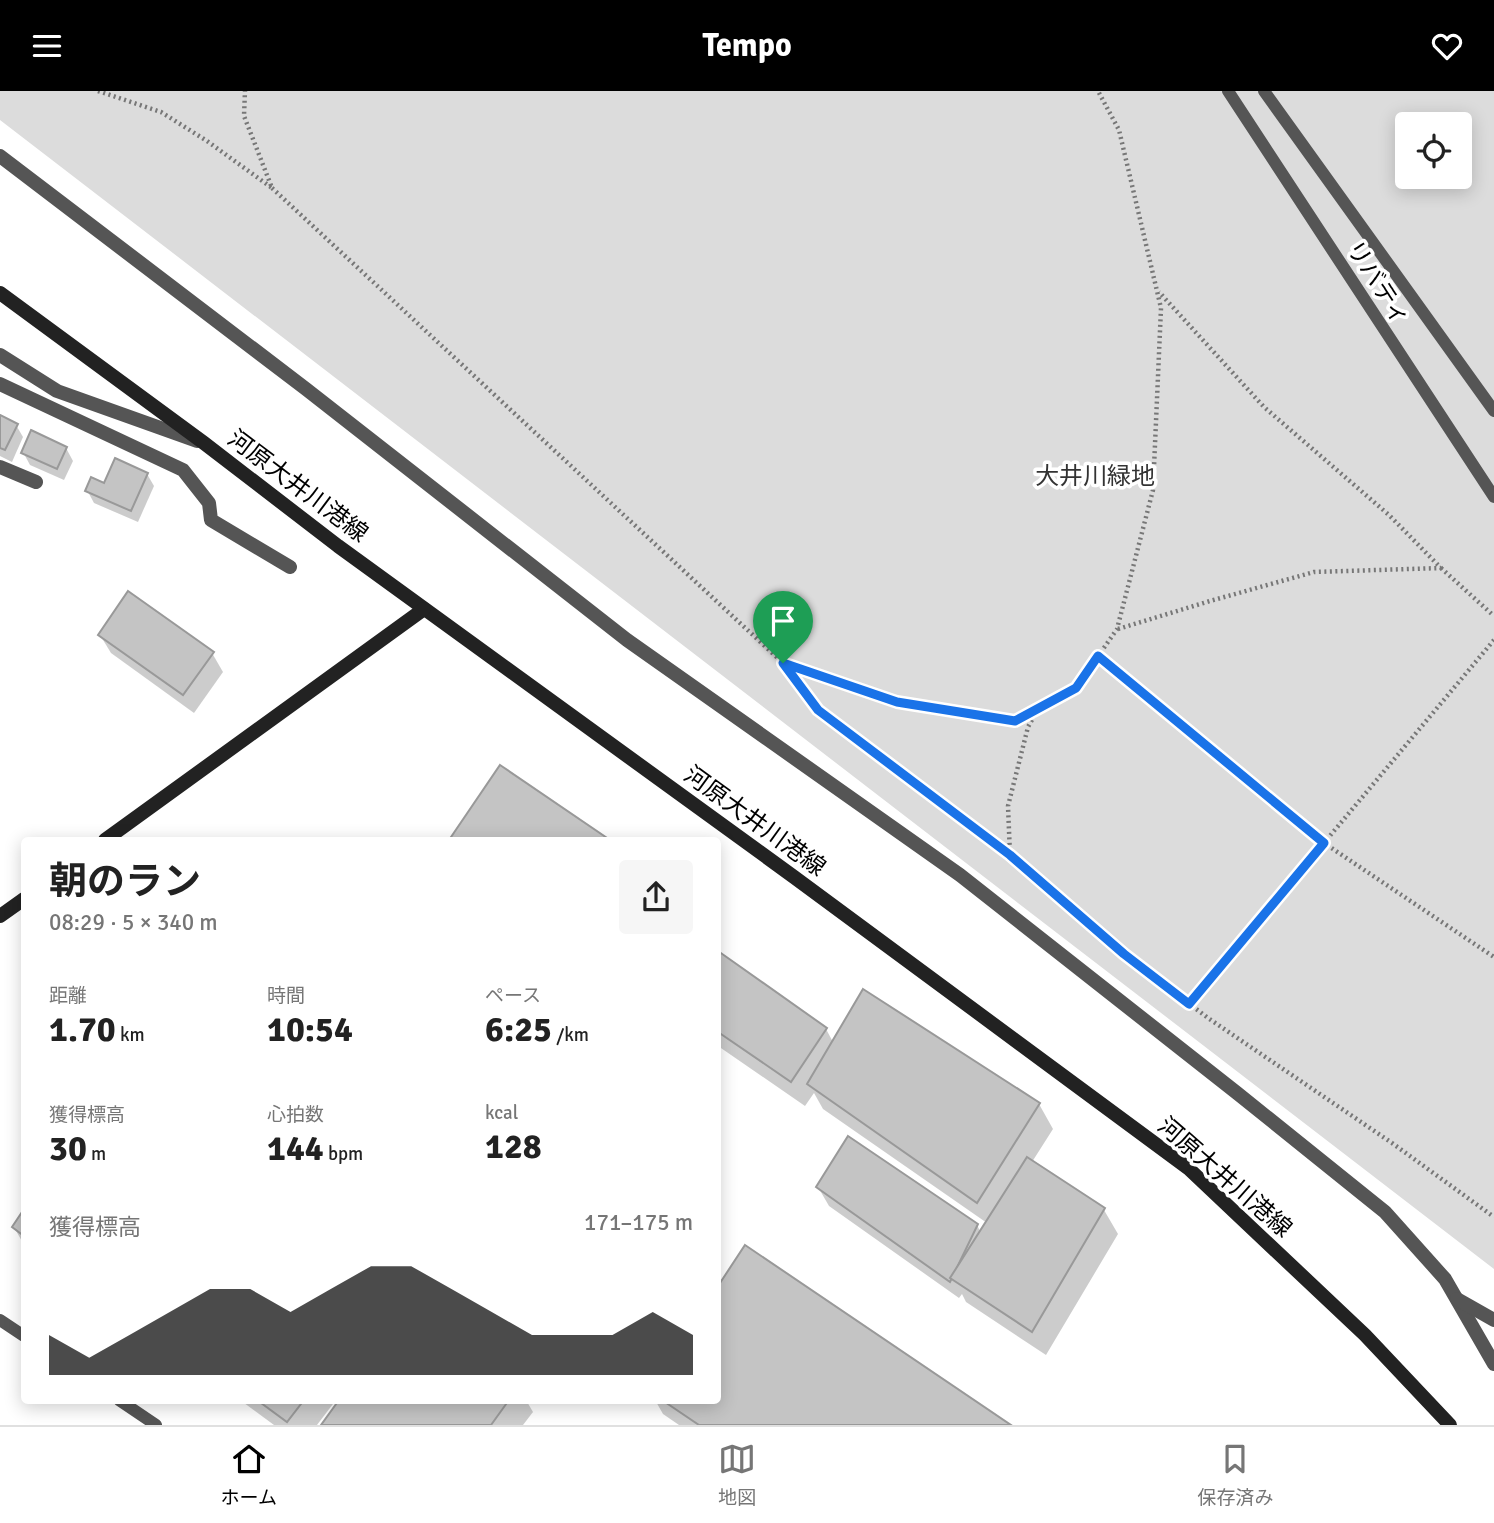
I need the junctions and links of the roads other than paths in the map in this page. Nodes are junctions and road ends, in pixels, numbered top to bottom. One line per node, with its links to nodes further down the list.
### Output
1 (1228, 91): 11 (lane, リバティ)
2 (1264, 91): 7 (lane)
3 (0, 156): 17 (street)
4 (0, 293): 8 (main road, 河原大井川港線)
5 (0, 355): 8 (street)
6 (0, 384): 12 (street)
7 (1494, 411)
8 (204, 443): 13 (main road, 河原大井川港線)
9 (0, 467): 10 (street)
10 (36, 482)
11 (1494, 498)
12 (290, 567)
13 (424, 609): 14 (main road); 24 (main road, 河原大井川港線)
14 (109, 837)
15 (21, 901): 16 (main road)
16 (0, 916)
17 (1456, 1299): 19 (street); 21 (street)
18 (0, 1319): 20 (lane)
19 (1494, 1320)
20 (21, 1334)
21 (1494, 1364)
22 (125, 1404): 23 (lane)
23 (156, 1425)
24 (1450, 1425)

